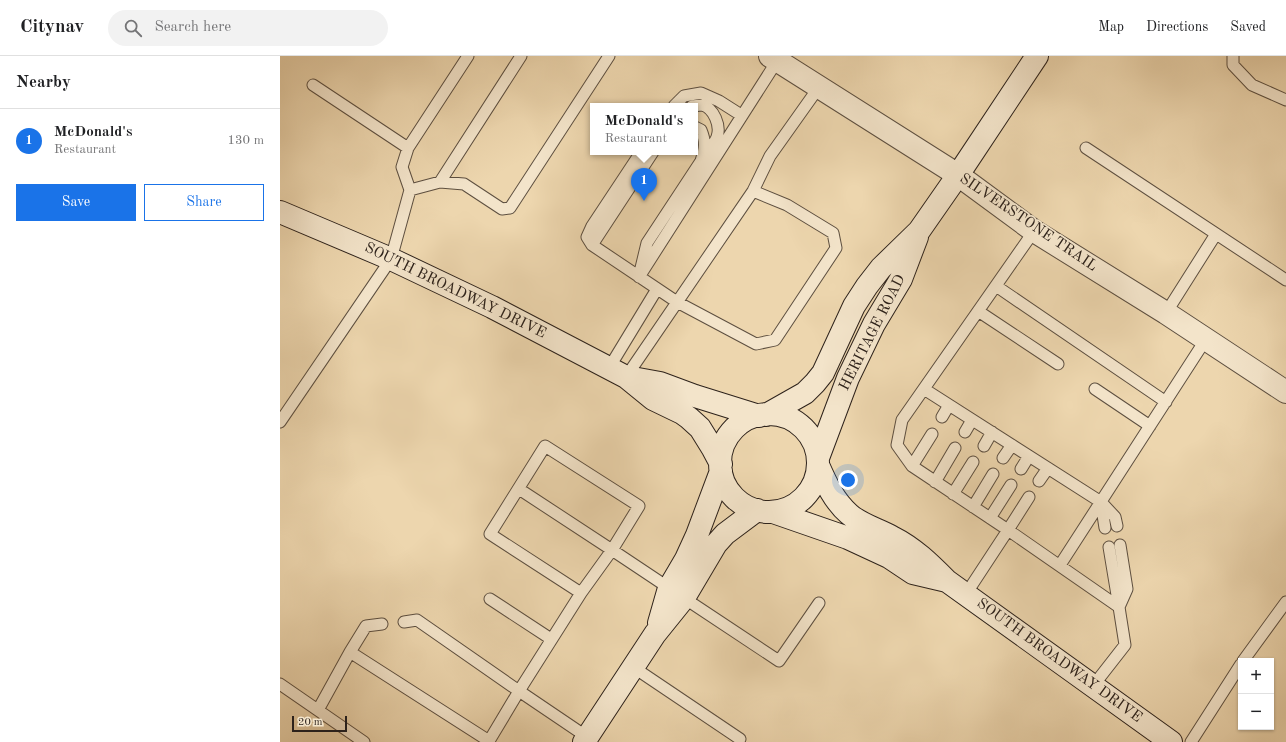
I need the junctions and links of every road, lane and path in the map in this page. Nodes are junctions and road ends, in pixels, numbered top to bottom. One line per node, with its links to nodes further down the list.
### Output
1 (468, 56): 14 (lane)
2 (521, 56): 20 (lane)
3 (609, 56): 20 (lane)
4 (1037, 56): 19 (main road, HERITAGE ROAD)
5 (1233, 56): 9 (lane)
6 (773, 58): 8 (main road, SILVERSTONE TRAIL); 12 (lane)
7 (313, 85): 14 (lane)
8 (819, 87): 19 (main road, SILVERSTONE TRAIL); 22 (lane)
9 (1286, 100)
10 (677, 103): 12 (lane)
11 (698, 105): 18 (lane)
12 (741, 116): 29 (lane)
13 (698, 128): 18 (lane)
14 (408, 148): 21 (lane)
15 (1086, 148): 26 (lane)
16 (639, 155): 27 (lane)
17 (651, 155): 27 (lane)
18 (701, 161): 29 (lane)
19 (958, 175): 24 (main road, HERITAGE ROAD); 25 (main road, SILVERSTONE TRAIL)
20 (440, 182): 21 (lane)
21 (410, 190): 28 (lane)
22 (753, 191): 33 (lane); 33 (lane)
23 (280, 212): 28 (main road, SOUTH BROADWAY DRIVE)
24 (919, 231): 44 (main road, HERITAGE ROAD); 57 (main road, HERITAGE ROAD)
25 (1034, 231): 31 (lane); 35 (main road, SILVERSTONE TRAIL)
26 (1216, 234): 30 (lane); 35 (lane)
27 (592, 245): 29 (lane)
28 (391, 259): 38 (main road, SOUTH BROADWAY DRIVE); 47 (lane)
29 (639, 277): 32 (lane)
30 (1286, 280)
31 (996, 286): 34 (lane); 42 (lane)
32 (657, 289): 33 (lane); 38 (lane)
33 (677, 302): 38 (lane)
34 (978, 311): 37 (lane); 39 (lane)
35 (1166, 313): 36 (main road, SILVERSTONE TRAIL)
36 (1206, 339): 41 (main road, SILVERSTONE TRAIL); 42 (lane)
37 (1058, 364)
38 (618, 373): 44 (main road, SOUTH BROADWAY DRIVE); 60 (main road, SOUTH BROADWAY DRIVE)
39 (924, 389): 43 (lane); 59 (lane)
40 (1095, 389): 48 (lane)
41 (1286, 392)
42 (1166, 402): 48 (lane)
43 (950, 405): 45 (lane); 46 (lane)
44 (762, 415): 57 (main road); 60 (main road)
45 (942, 417)
46 (972, 420): 49 (lane); 50 (lane)
47 (280, 422)
48 (1150, 426): 70 (lane)
49 (965, 432)
50 (992, 432): 52 (lane); 53 (lane)
51 (932, 434): 59 (lane)
52 (1012, 445): 55 (lane); 56 (lane)
53 (984, 446)
54 (955, 448): 65 (lane)
55 (1029, 456): 61 (lane); 62 (lane)
56 (1003, 458)
57 (818, 462): 72 (main road); 81 (main road, SOUTH BROADWAY DRIVE)
58 (973, 462): 68 (lane)
59 (912, 466): 65 (lane)
60 (721, 467): 72 (main road); 83 (main road)
61 (1048, 468): 64 (lane); 70 (lane)
62 (1021, 469)
63 (993, 474): 71 (lane)
64 (1039, 481)
65 (935, 482): 68 (lane)
66 (1010, 485): 73 (lane)
67 (519, 489): 79 (lane); 79 (lane); 82 (lane)
68 (953, 494): 71 (lane)
69 (1029, 497): 76 (lane)
70 (1101, 502): 74 (lane); 75 (lane); 80 (lane)
71 (973, 507): 73 (lane)
72 (765, 511): 81 (main road, SOUTH BROADWAY DRIVE); 83 (main road)
73 (990, 518): 76 (lane)
74 (1117, 526)
75 (1105, 528)
76 (1008, 530): 80 (lane); 84 (lane)
77 (1120, 545): 88 (lane)
78 (1109, 547): 88 (lane)
79 (612, 550): 82 (lane); 83 (lane)
80 (1060, 566): 88 (lane)
81 (947, 581): 84 (main road, SOUTH BROADWAY DRIVE)
82 (581, 592): 91 (lane)
83 (676, 593): 87 (lane); 94 (main road)
84 (966, 594): 97 (main road, SOUTH BROADWAY DRIVE)
85 (490, 599): 91 (lane)
86 (1286, 602): 93 (lane)
87 (819, 603)
88 (1119, 607): 97 (lane)
89 (404, 622): 98 (lane)
90 (382, 624): 92 (lane)
91 (551, 639): 98 (lane)
92 (350, 652): 98 (lane); 99 (lane)
93 (1245, 658)
94 (633, 667): 100 (lane); 101 (main road)
95 (1238, 669): 104 (lane)
96 (280, 684): 99 (lane)
97 (1093, 686): 103 (main road, SOUTH BROADWAY DRIVE)
98 (519, 691): 101 (lane)
99 (318, 710): 102 (lane)
100 (740, 739)
101 (586, 740)
102 (364, 742)
103 (1171, 742)
104 (1191, 742)

